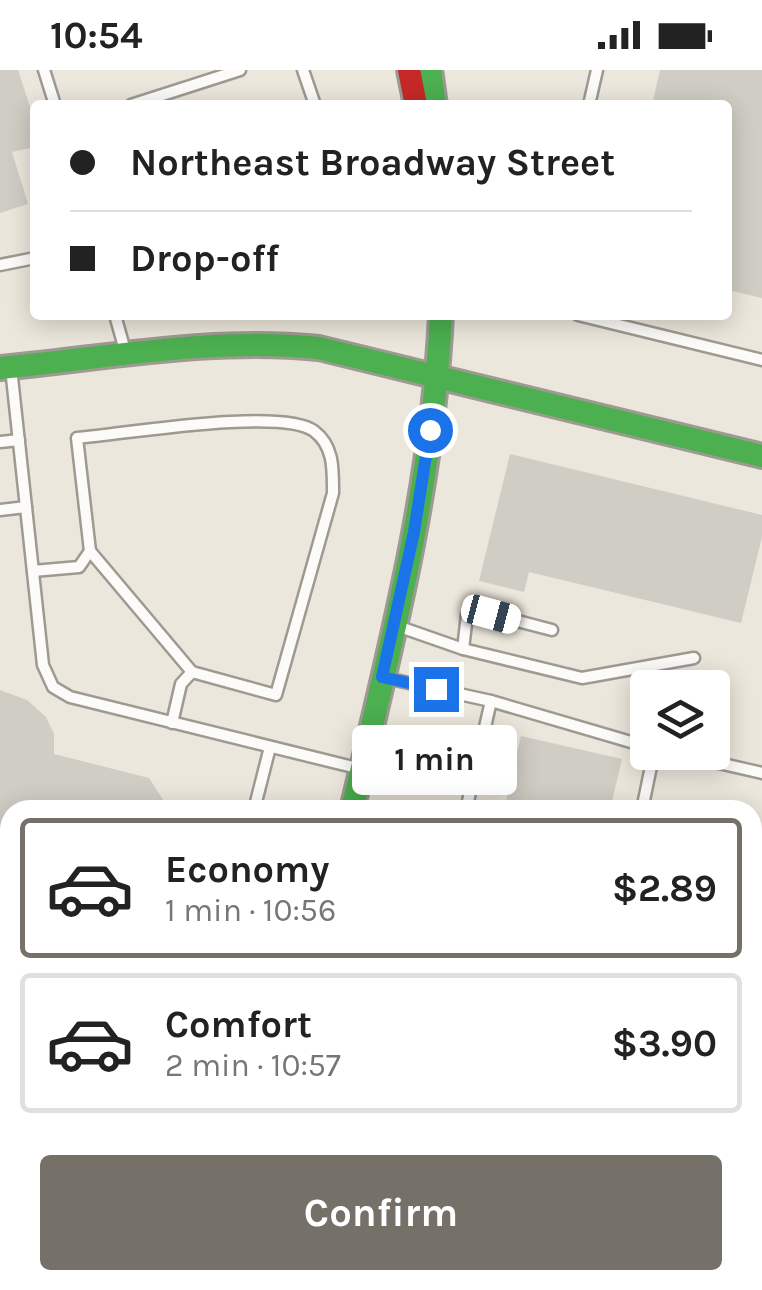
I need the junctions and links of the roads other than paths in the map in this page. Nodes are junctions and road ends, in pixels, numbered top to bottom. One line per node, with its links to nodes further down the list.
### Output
1 (44, 70): 7 (lane)
2 (240, 70): 8 (lane)
3 (303, 70): 9 (lane)
4 (409, 70): 10 (street)
5 (430, 70): 11 (street)
6 (597, 70): 12 (lane)
7 (53, 100)
8 (147, 100)
9 (313, 100)
10 (415, 100)
11 (435, 100)
12 (590, 100)
13 (30, 259): 14 (lane)
14 (0, 265)
15 (116, 320): 18 (lane)
16 (441, 320): 21 (street)
17 (598, 320): 19 (lane)
18 (126, 355): 20 (street); 21 (street)
19 (762, 360)
20 (5, 367): 22 (lane)
21 (437, 377): 24 (street); 29 (street)
22 (18, 440): 23 (lane); 25 (lane)
23 (0, 442)
24 (762, 456)
25 (26, 508): 26 (lane); 28 (lane)
26 (0, 510)
27 (90, 551): 28 (lane); 33 (lane); 33 (lane)
28 (33, 570): 36 (lane)
29 (394, 625): 31 (lane); 34 (street)
30 (552, 630): 31 (lane)
31 (463, 648): 32 (lane)
32 (694, 658)
33 (192, 672): 36 (lane)
34 (382, 677): 35 (lane); 40 (street)
35 (491, 700): 37 (lane); 45 (lane)
36 (172, 722): 38 (lane)
37 (630, 742)
38 (270, 747): 40 (lane); 43 (lane)
39 (730, 766): 42 (lane)
40 (361, 769): 44 (street)
41 (650, 770): 46 (lane)
42 (762, 774)
43 (257, 800)
44 (354, 800)
45 (468, 800)
46 (644, 800)

